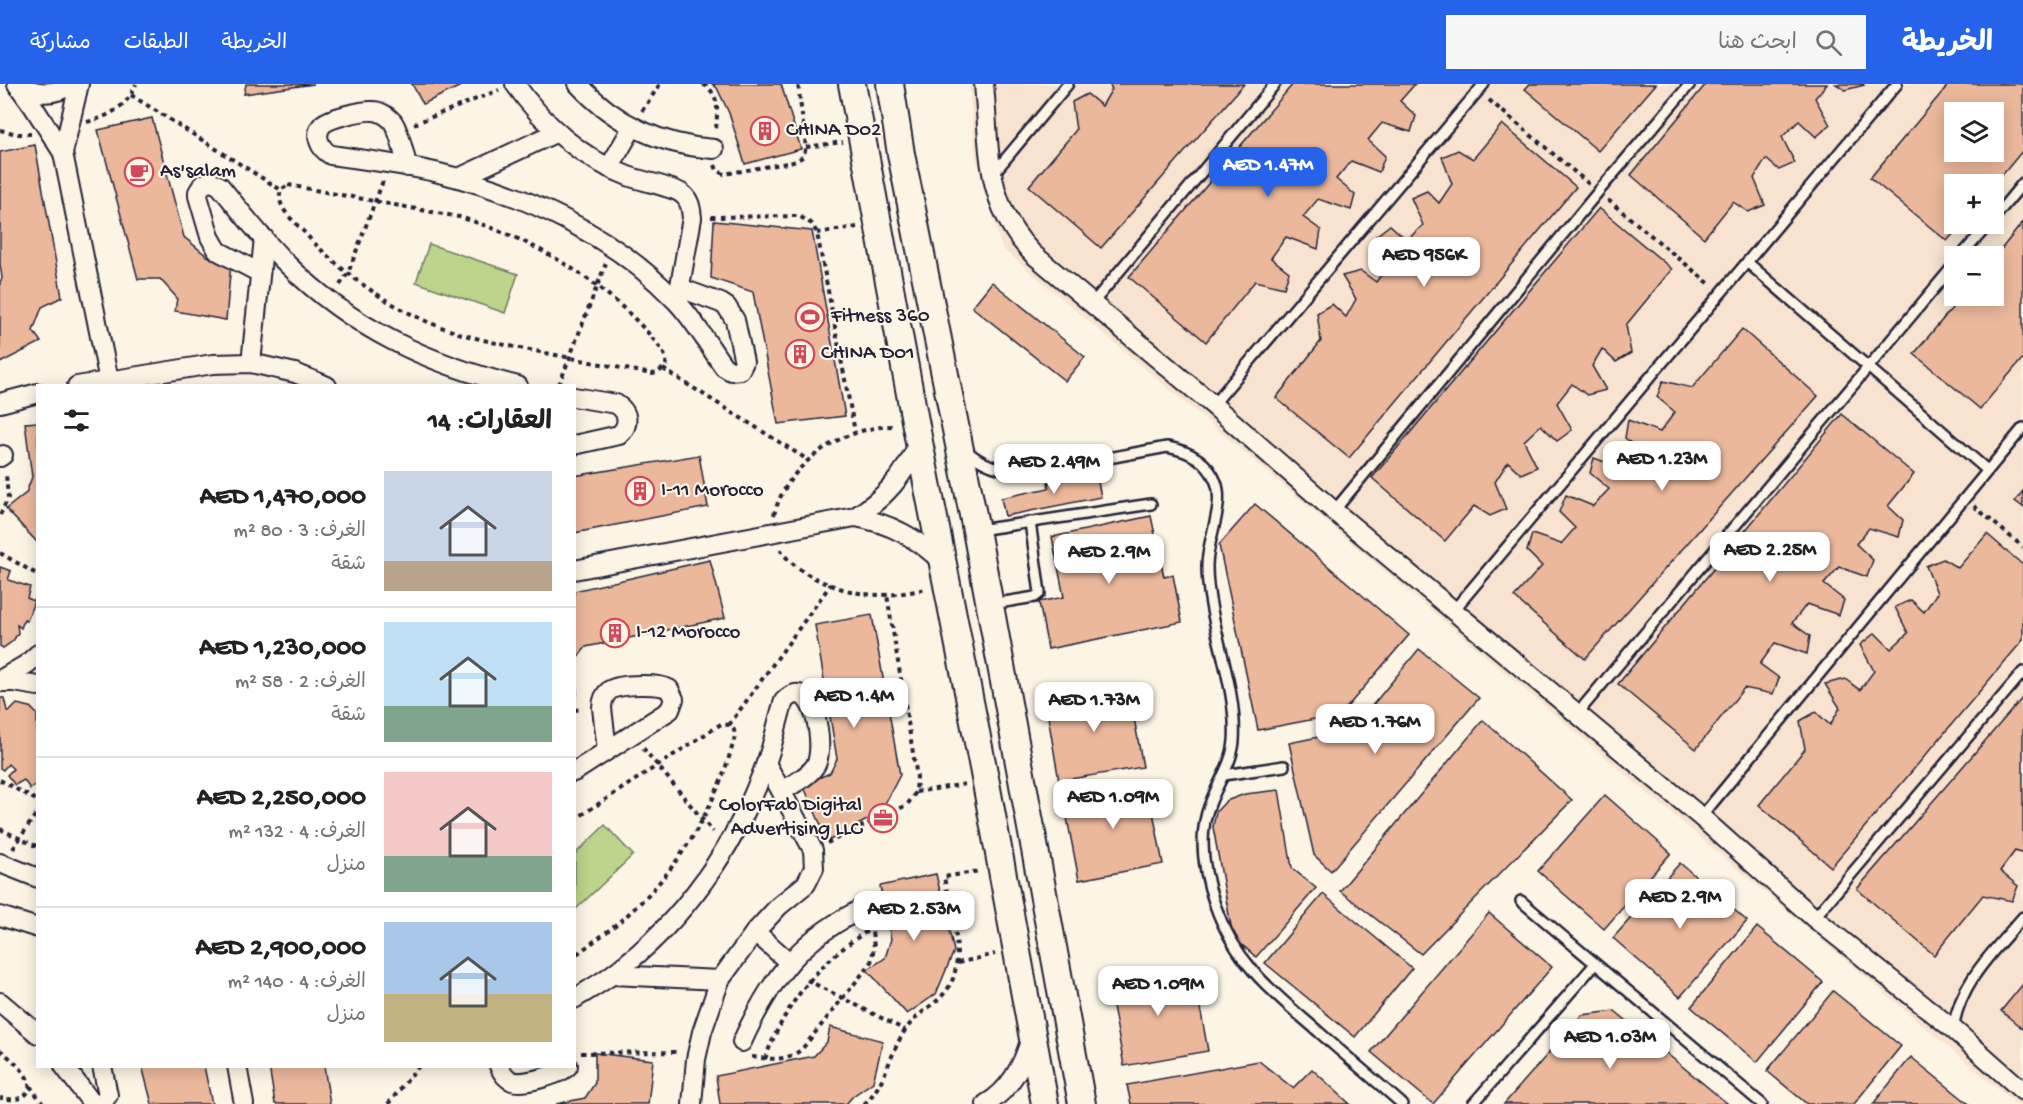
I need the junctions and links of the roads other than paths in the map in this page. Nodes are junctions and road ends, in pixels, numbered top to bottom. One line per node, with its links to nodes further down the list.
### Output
1 (17, 84): 2 (street); 17 (street)
2 (72, 84)
3 (79, 84): 17 (street)
4 (578, 84): 14 (street)
5 (852, 84): 44 (street)
6 (890, 84): 45 (street)
7 (984, 84): 20 (street)
8 (1068, 84): 20 (lane)
9 (1275, 84): 30 (lane)
10 (1484, 84): 42 (lane)
11 (1690, 84): 49 (lane)
12 (1897, 84): 27 (lane)
13 (509, 86): 15 (street)
14 (632, 128): 16 (street); 19 (street)
15 (557, 132): 19 (street); 21 (street)
16 (714, 149)
17 (63, 153): 34 (street)
18 (408, 167): 18 (street); 21 (street)
19 (609, 168): 21 (street)
20 (993, 174): 30 (street)
21 (459, 178)
22 (2023, 183): 23 (lane)
23 (2004, 206)
24 (1980, 234): 26 (lane)
25 (264, 238): 28 (street); 28 (street); 33 (street)
26 (1970, 246)
27 (1747, 262): 32 (lane); 56 (lane)
28 (260, 273): 31 (street)
29 (1944, 277): 32 (lane)
30 (1092, 304): 42 (street)
31 (251, 363): 34 (street); 36 (street)
32 (1869, 367): 47 (lane); 61 (lane)
33 (490, 379): 37 (street); 38 (street)
34 (109, 382): 35 (street)
35 (93, 384)
36 (322, 384)
37 (478, 384)
38 (510, 384)
39 (36, 394): 41 (street)
40 (576, 397): 46 (street)
41 (0, 403)
42 (1213, 405): 49 (street)
43 (2023, 428): 47 (lane)
44 (919, 442): 50 (street); 53 (street)
45 (960, 444): 52 (street); 66 (lane)
46 (576, 445)
47 (1987, 470): 69 (lane)
48 (1151, 504): 51 (lane)
49 (1334, 511): 56 (street)
50 (855, 517): 53 (street); 54 (street)
51 (1030, 522): 52 (lane); 55 (lane)
52 (976, 530): 55 (street)
53 (943, 563): 67 (street)
54 (576, 570)
55 (990, 605): 71 (street)
56 (1454, 610): 61 (street)
57 (36, 656): 59 (street)
58 (2023, 672): 77 (lane)
59 (0, 681): 60 (street)
60 (36, 686)
61 (1577, 714): 69 (street)
62 (607, 750): 62 (street); 65 (street)
63 (766, 764): 68 (street); 68 (street); 82 (street)
64 (1284, 766): 66 (lane)
65 (576, 771)
66 (1224, 775): 101 (lane)
67 (987, 783): 71 (street); 88 (street)
68 (782, 791): 79 (street)
69 (1701, 817): 77 (street)
70 (1, 866): 72 (street)
71 (1040, 871): 100 (street)
72 (36, 877)
73 (1521, 901): 80 (lane)
74 (868, 906): 81 (street)
75 (0, 916): 78 (street)
76 (2023, 917): 86 (lane)
77 (1814, 918): 86 (street)
78 (36, 927)
79 (755, 932): 81 (street); 83 (street)
80 (1595, 964): 102 (lane); 103 (lane)
81 (786, 965): 89 (street)
82 (612, 975): 83 (street); 84 (street)
83 (720, 980): 97 (street)
84 (576, 998)
85 (0, 1002): 87 (street)
86 (1953, 1029): 95 (street)
87 (36, 1032)
88 (1031, 1035): 98 (street); 99 (street)
89 (742, 1042)
90 (65, 1068): 91 (street)
91 (102, 1068)
92 (237, 1068): 96 (street)
93 (500, 1068): 94 (street)
94 (565, 1068)
95 (2023, 1090)
96 (244, 1104)
97 (692, 1104)
98 (986, 1104)
99 (1045, 1104)
100 (1082, 1104)
101 (1402, 1104)
102 (1473, 1104)
103 (1762, 1104)

